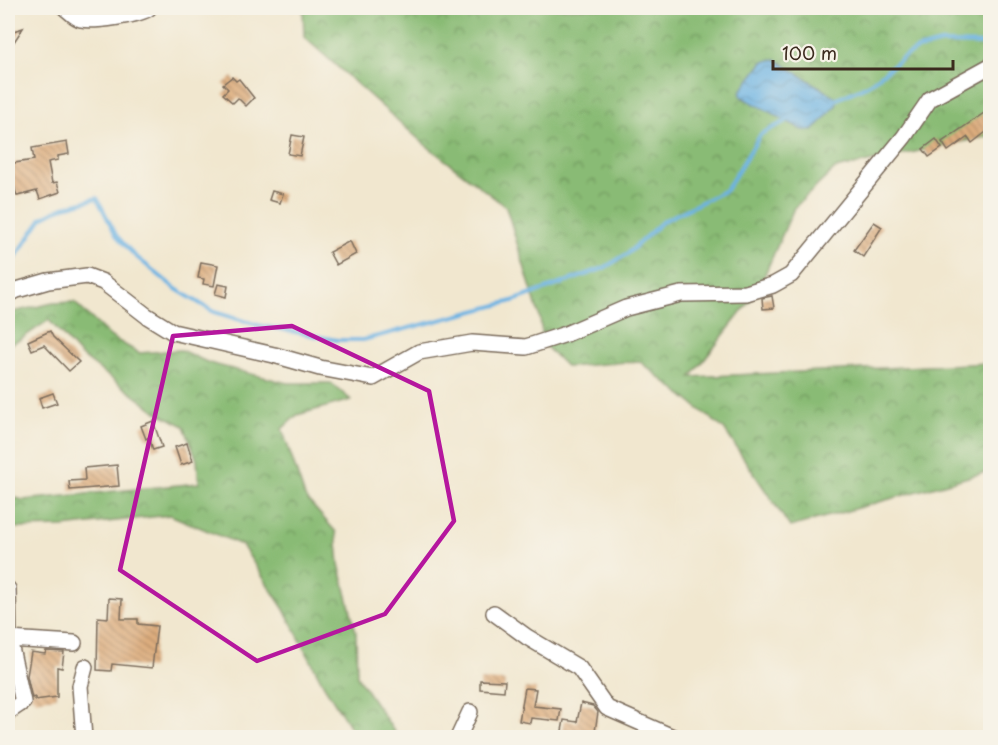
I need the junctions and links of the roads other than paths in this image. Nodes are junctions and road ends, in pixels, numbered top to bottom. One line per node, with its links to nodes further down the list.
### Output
1 (65, 8): 2 (street)
2 (149, 8)
3 (990, 66): 4 (street)
4 (8, 295)
5 (8, 588): 7 (street)
6 (494, 613): 14 (street)
7 (8, 639): 8 (street); 10 (street)
8 (74, 643)
9 (85, 667): 12 (street)
10 (8, 712)
11 (470, 712): 13 (street)
12 (84, 738)
13 (458, 738)
14 (675, 738)

